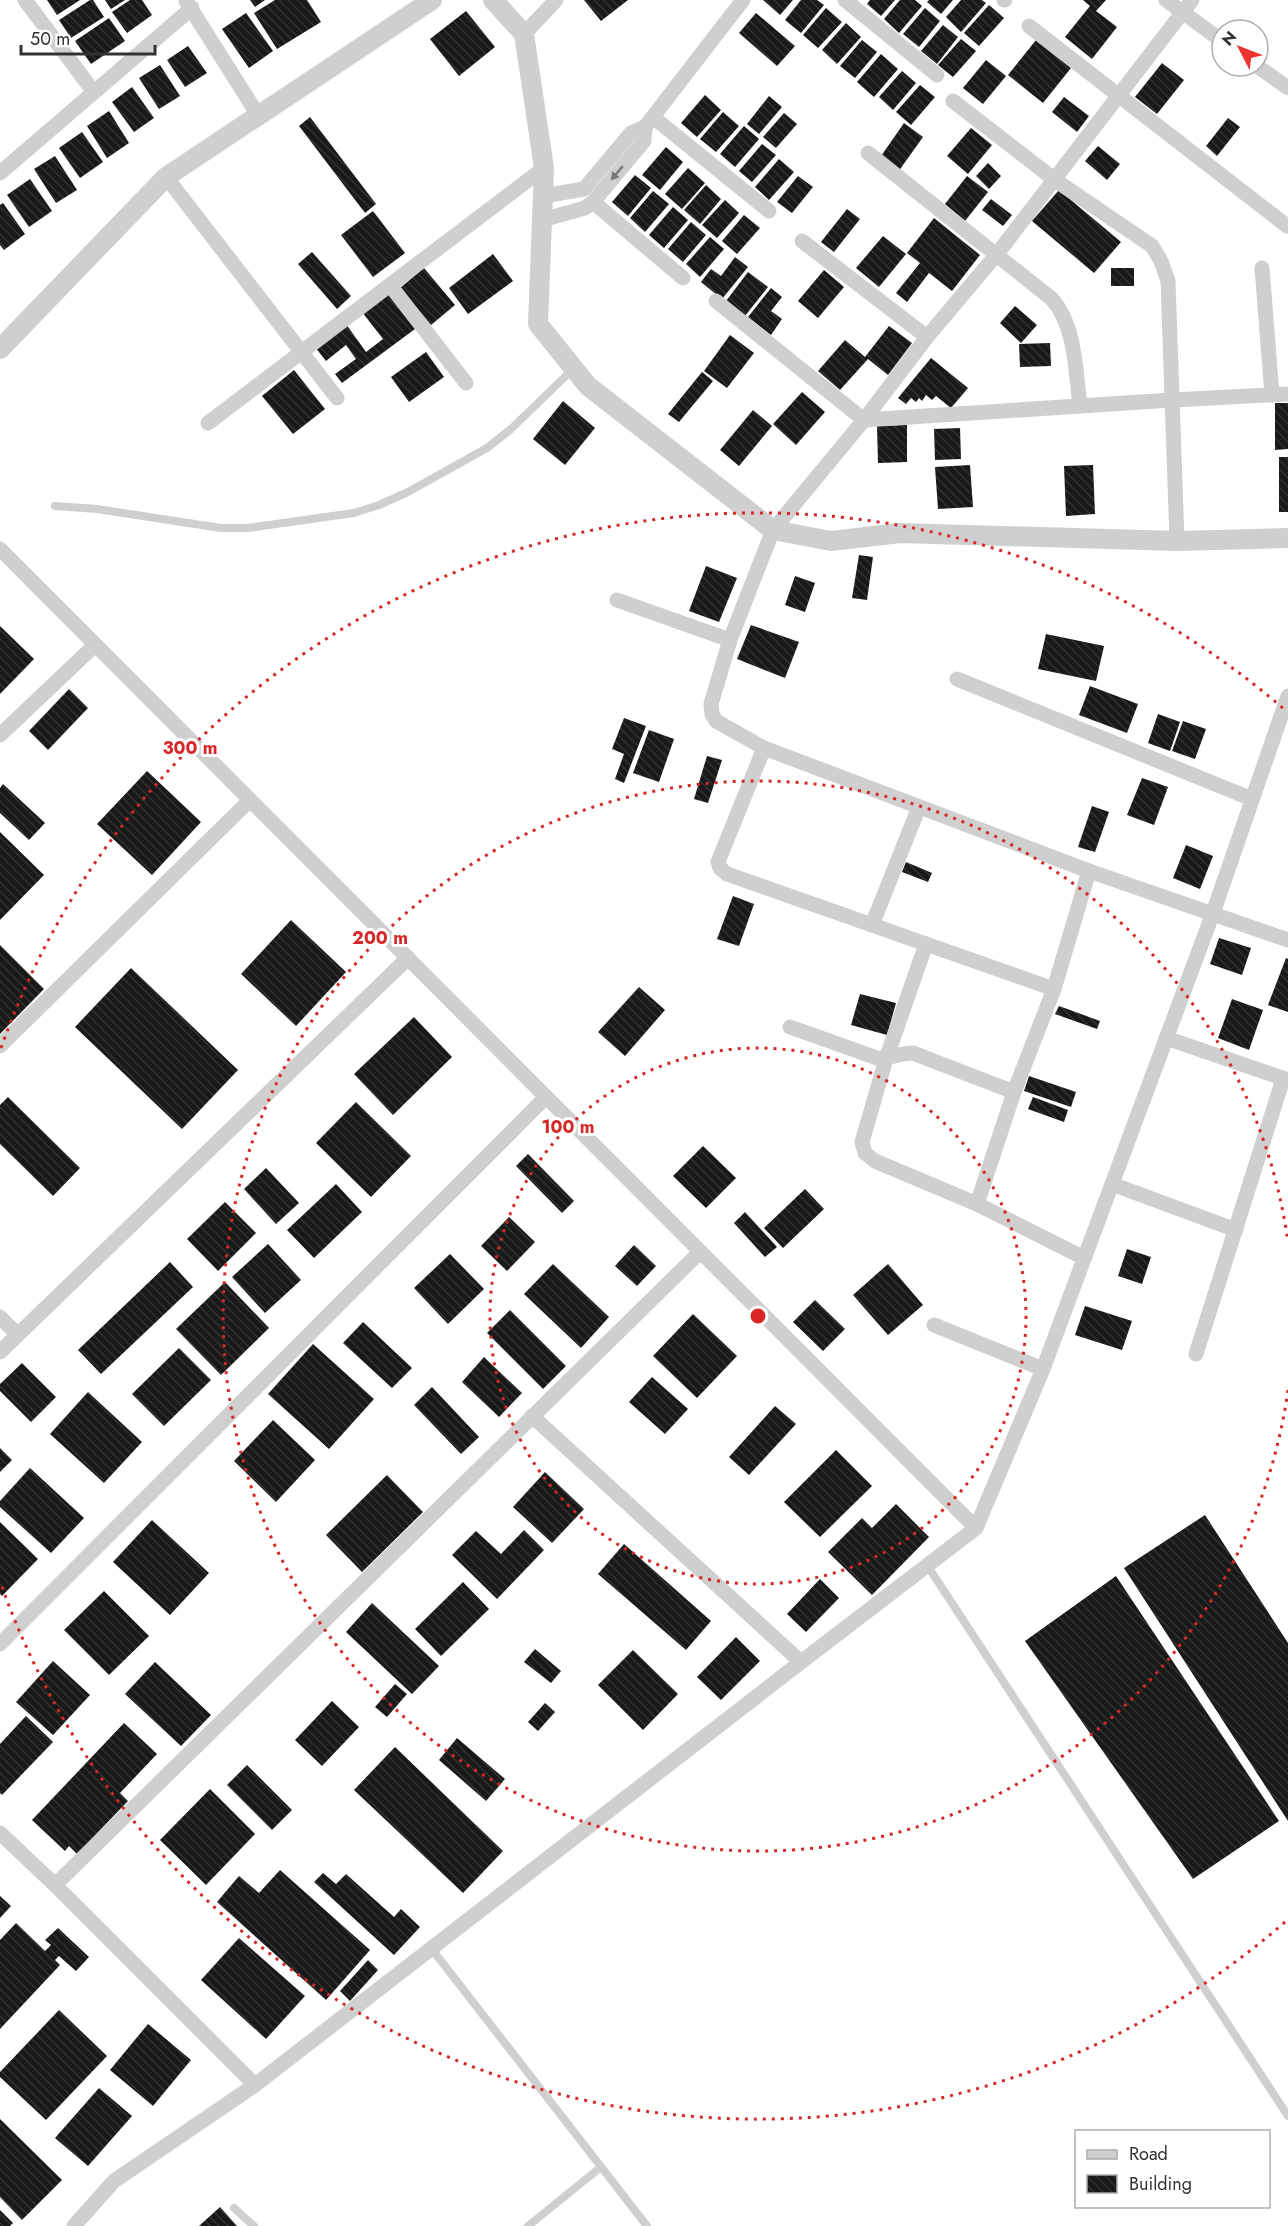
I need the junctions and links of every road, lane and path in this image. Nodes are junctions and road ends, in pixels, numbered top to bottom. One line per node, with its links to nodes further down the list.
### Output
1 (25, 0): 17 (street)
2 (432, 0): 20 (street)
3 (493, 0): 13 (street)
4 (556, 0): 13 (street)
5 (743, 0): 21 (street)
6 (845, 0): 14 (street)
7 (1166, 0): 10 (street)
8 (1192, 0): 10 (street)
9 (189, 4): 17 (street); 20 (street)
10 (1182, 12): 12 (street); 18 (street)
11 (1029, 26): 18 (street)
12 (1210, 32)
13 (524, 34): 23 (street)
14 (937, 75)
15 (1270, 75): 16 (street)
16 (1288, 88)
17 (93, 91): 24 (street)
18 (1118, 96): 26 (street); 31 (street)
19 (953, 101): 26 (street)
20 (258, 115): 25 (street)
21 (649, 122): 27 (street); 28 (street, one-way to 28); 29 (street)
22 (868, 153): 33 (street)
23 (544, 168): 27 (street); 36 (street)
24 (0, 173)
25 (165, 177): 39 (street); 40 (street)
26 (1055, 180): 33 (street); 46 (street)
27 (543, 196): 30 (street)
28 (593, 202): 30 (street); 35 (street)
29 (769, 211)
30 (542, 220): 41 (street)
31 (1287, 226)
32 (802, 241): 38 (street)
33 (997, 254): 38 (street); 47 (street)
34 (1262, 268): 44 (street)
35 (683, 278)
36 (390, 285): 40 (street); 42 (street)
37 (716, 301): 48 (street)
38 (927, 337): 48 (street)
39 (0, 349)
40 (301, 353): 45 (street); 49 (street)
41 (574, 368): 50 (lane); 51 (street)
42 (466, 383)
43 (1288, 394): 44 (street)
44 (1272, 395): 46 (street)
45 (337, 398)
46 (1172, 399): 47 (street); 53 (street)
47 (1080, 405): 48 (street)
48 (864, 420): 51 (street)
49 (208, 423)
50 (55, 506)
51 (773, 530): 53 (street); 56 (street)
52 (1288, 538): 53 (street)
53 (1177, 541)
54 (0, 549): 57 (street)
55 (617, 600): 56 (street)
56 (730, 639): 61 (street)
57 (95, 645): 60 (street); 63 (street)
58 (957, 679): 62 (street)
59 (1288, 696): 62 (street)
60 (0, 735)
61 (764, 748): 64 (street); 67 (street)
62 (1252, 799): 66 (street)
63 (250, 800): 70 (street); 74 (street)
64 (919, 807): 65 (street); 67 (street)
65 (1089, 872): 66 (street); 71 (street)
66 (1213, 913): 68 (street); 73 (street)
67 (872, 925): 69 (street)
68 (1288, 940)
69 (926, 944): 71 (street); 75 (street)
70 (408, 958): 78 (street); 86 (street)
71 (1054, 989): 77 (street)
72 (790, 1027): 75 (street)
73 (1166, 1038): 76 (street); 79 (street)
74 (0, 1046)
75 (886, 1059): 77 (street); 80 (street)
76 (1286, 1080): 81 (street)
77 (1014, 1092): 80 (street)
78 (546, 1097): 82 (street); 93 (street)
79 (1112, 1184): 81 (street); 83 (street)
80 (977, 1203): 83 (street)
81 (1236, 1230): 88 (street)
82 (700, 1252): 90 (street); 91 (street)
83 (1084, 1258): 89 (street)
84 (0, 1317): 86 (street)
85 (934, 1325): 89 (street)
86 (18, 1335): 87 (street)
87 (0, 1352)
88 (1196, 1354)
89 (1043, 1369): 91 (street)
90 (532, 1416): 94 (street); 96 (street)
91 (976, 1528): 92 (street)
92 (927, 1565): 94 (street); 99 (lane)
93 (0, 1644)
94 (801, 1662): 97 (street)
95 (0, 1833): 96 (street)
96 (55, 1885): 98 (street)
97 (431, 1948): 98 (street); 100 (lane)
98 (255, 2085): 102 (street)
99 (1288, 2116)
100 (601, 2167): 104 (lane); 105 (lane)
101 (234, 2208): 103 (lane)
102 (74, 2226)
103 (254, 2226)
104 (528, 2226)
105 (647, 2226)

